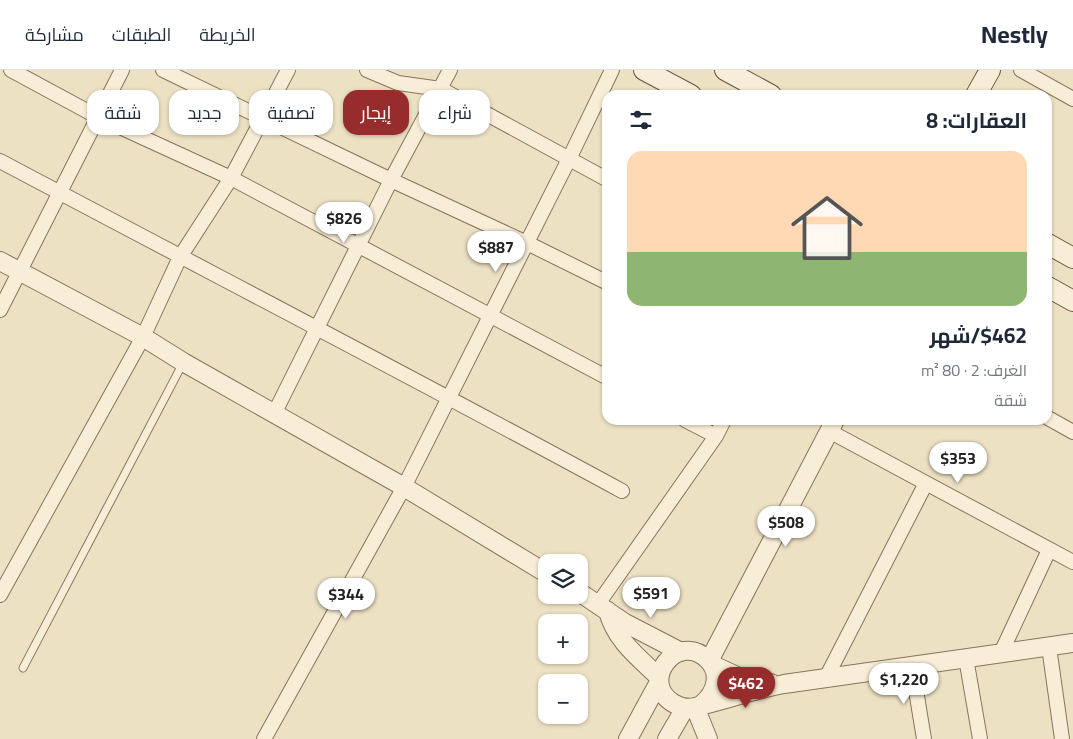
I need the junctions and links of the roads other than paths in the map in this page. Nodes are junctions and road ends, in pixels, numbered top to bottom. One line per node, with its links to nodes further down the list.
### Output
1 (11, 70): 21 (street)
2 (122, 70): 13 (street)
3 (163, 70): 22 (street)
4 (288, 70): 14 (street)
5 (367, 70): 12 (street)
6 (450, 70): 12 (street)
7 (612, 70): 15 (street)
8 (644, 70): 16 (main road)
9 (725, 70): 17 (main road)
10 (990, 70): 18 (main road)
11 (1021, 70): 20 (street)
12 (442, 89): 27 (street); 31 (street)
13 (112, 90)
14 (277, 90)
15 (602, 90)
16 (682, 90)
17 (762, 90)
18 (979, 90)
19 (602, 91): 27 (street)
20 (1073, 99)
21 (87, 111)
22 (249, 112)
23 (89, 135): 32 (street)
24 (137, 135): 30 (street)
25 (253, 135): 30 (street)
26 (297, 135): 31 (street)
27 (569, 159): 29 (street); 33 (street)
28 (0, 161): 32 (street)
29 (602, 177)
30 (231, 178): 35 (street); 36 (street)
31 (391, 180): 33 (street); 35 (street)
32 (60, 193): 36 (street); 39 (street)
33 (527, 243): 40 (street); 44 (street)
34 (1052, 246): 37 (main road)
35 (359, 247): 44 (street); 45 (street)
36 (180, 257): 45 (street); 46 (street)
37 (1073, 258)
38 (0, 261): 39 (street)
39 (20, 272): 43 (street); 46 (street)
40 (602, 280)
41 (1052, 289): 42 (main road)
42 (1073, 301)
43 (0, 310)
44 (490, 316): 48 (street); 49 (street)
45 (317, 329): 49 (street); 50 (street)
46 (143, 337): 47 (street); 63 (street)
47 (183, 362): 50 (street); 73 (lane)
48 (602, 375)
49 (450, 398): 58 (street); 59 (street)
50 (274, 414): 58 (street)
51 (1052, 420): 55 (street)
52 (695, 425): 56 (street)
53 (722, 425): 56 (street)
54 (832, 426): 57 (street); 71 (street)
55 (1073, 432)
56 (716, 436): 65 (street)
57 (926, 484): 60 (street); 74 (street)
58 (404, 487): 62 (street); 78 (street)
59 (622, 491)
60 (1049, 550): 61 (street); 69 (street)
61 (1073, 562)
62 (538, 567)
63 (0, 595)
64 (588, 598): 65 (street)
65 (603, 608): 68 (street); 75 (street)
66 (1073, 643): 67 (street)
67 (1049, 647): 69 (street); 84 (street)
68 (681, 652): 71 (street); 75 (street)
69 (1001, 653): 70 (street)
70 (966, 658): 72 (street); 83 (street)
71 (711, 663): 76 (street); 77 (street)
72 (912, 666): 74 (street); 82 (street)
73 (23, 668)
74 (826, 678): 76 (street)
75 (659, 680): 77 (street); 79 (street)
76 (784, 684): 77 (street)
77 (694, 706): 80 (street); 81 (street)
78 (264, 739)
79 (628, 739)
80 (667, 739)
81 (708, 739)
82 (924, 739)
83 (980, 739)
84 (1062, 739)

